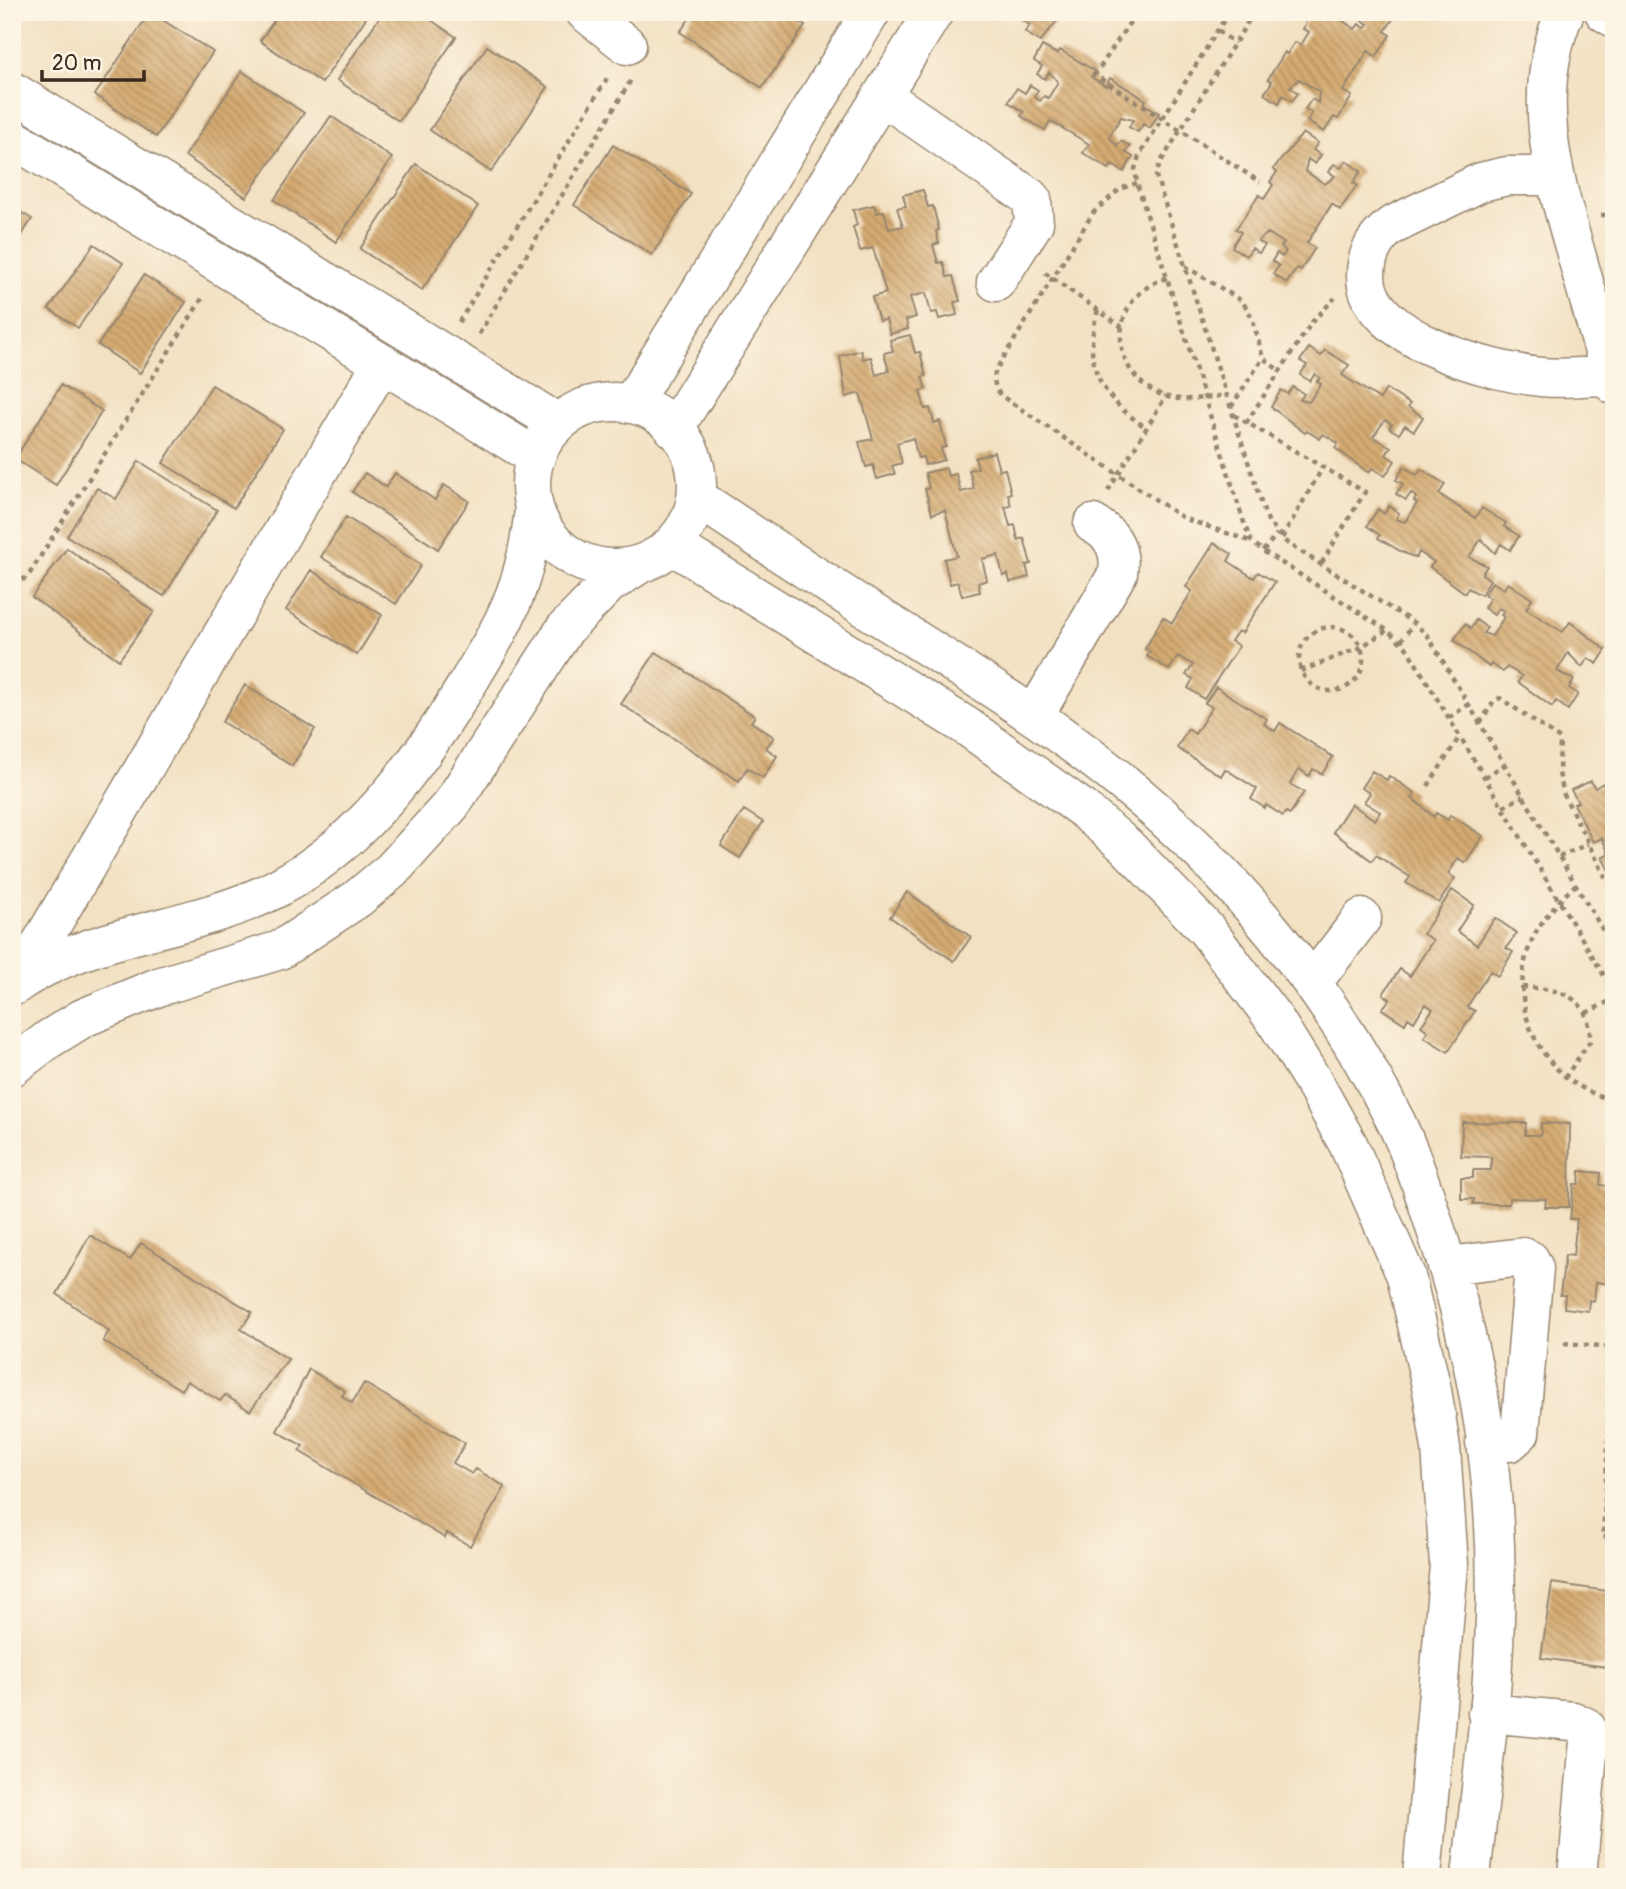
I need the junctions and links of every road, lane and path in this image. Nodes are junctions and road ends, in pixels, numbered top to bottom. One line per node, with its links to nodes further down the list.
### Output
1 (585, 12): 13 (street)
2 (871, 12): 38 (street)
3 (934, 12): 15 (street)
4 (1168, 12): 16 (path)
5 (1229, 12): 11 (path)
6 (1243, 12): 9 (path)
7 (1565, 12): 19 (street)
8 (1604, 12): 10 (street)
9 (1252, 15): 12 (path)
10 (1614, 18)
11 (1218, 31): 12 (path); 16 (path)
12 (1235, 43): 17 (path)
13 (627, 46): 30 (path); 30 (path)
14 (12, 91): 30 (street)
15 (883, 96): 24 (street); 44 (street)
16 (1163, 119): 17 (path); 21 (path)
17 (1180, 130): 20 (path); 22 (path)
18 (12, 138): 23 (street)
19 (1554, 176): 27 (street); 34 (street)
20 (1259, 182)
21 (1137, 183): 25 (path); 26 (path)
22 (1184, 266): 31 (path); 35 (path)
23 (222, 267): 32 (street); 57 (path)
24 (1006, 267): 26 (path)
25 (1167, 278): 29 (path); 37 (path)
26 (1054, 279): 28 (path); 47 (path)
27 (1366, 279): 33 (path); 34 (street)
28 (1098, 310): 29 (path); 43 (path)
29 (1122, 327): 36 (path)
30 (451, 358): 42 (street)
31 (1263, 358): 33 (path); 39 (path)
32 (382, 363): 45 (street); 81 (street)
33 (1280, 372): 41 (path)
34 (1612, 380)
35 (1227, 395): 37 (path); 39 (path)
36 (1166, 396): 37 (path); 43 (path)
37 (1205, 397): 52 (path)
38 (631, 404): 42 (street); 44 (street)
39 (1231, 408): 40 (path)
40 (1233, 415): 41 (path); 51 (path)
41 (1246, 422): 46 (path)
42 (558, 424): 45 (street)
43 (1147, 428): 47 (path)
44 (674, 429): 48 (street)
45 (536, 457): 49 (street)
46 (1324, 467): 51 (path); 55 (path)
47 (1117, 474): 50 (path); 52 (path)
48 (696, 497): 53 (street); 64 (street)
49 (534, 510): 56 (street); 81 (street)
50 (1098, 526): 64 (street)
51 (1279, 536): 54 (path); 55 (path)
52 (1251, 541): 54 (path)
53 (672, 545): 56 (street); 95 (street)
54 (1263, 551): 59 (path)
55 (1321, 564): 58 (path)
56 (638, 565): 86 (street)
57 (12, 583)
58 (1414, 623): 60 (path); 63 (path)
59 (1387, 630): 60 (path); 61 (path)
60 (1401, 641): 65 (path)
61 (1361, 647): 62 (path); 62 (path); 62 (path)
62 (1301, 671)
63 (1469, 704): 65 (path); 66 (path)
64 (1034, 716): 80 (street)
65 (1449, 718): 67 (path)
66 (1480, 723): 68 (path); 73 (path)
67 (1460, 736): 69 (path); 70 (path)
68 (1504, 765): 69 (path); 71 (path)
69 (1485, 778): 72 (path)
70 (1428, 786)
71 (1523, 796): 72 (path); 74 (path)
72 (1503, 807): 77 (path)
73 (1588, 844): 74 (path); 76 (path)
74 (1559, 857): 75 (path)
75 (1576, 884): 77 (path); 79 (path)
76 (1614, 894)
77 (1560, 900): 82 (path); 83 (path)
78 (1362, 918): 80 (street)
79 (1613, 947)
80 (1313, 982): 89 (street)
81 (15, 986)
82 (1522, 987): 85 (path); 87 (path)
83 (1614, 992)
84 (1614, 999): 85 (path)
85 (1586, 1013): 87 (path)
86 (12, 1067)
87 (1566, 1076): 88 (path)
88 (1614, 1100)
89 (1448, 1266): 90 (street); 91 (street)
90 (1528, 1340): 91 (street); 92 (path)
91 (1485, 1442): 94 (street)
92 (1610, 1481): 93 (path)
93 (1614, 1538)
94 (1487, 1713): 96 (street); 99 (street)
95 (1426, 1833): 96 (street); 97 (street)
96 (1475, 1836): 98 (street)
97 (1422, 1877)
98 (1471, 1877)
99 (1577, 1877)

